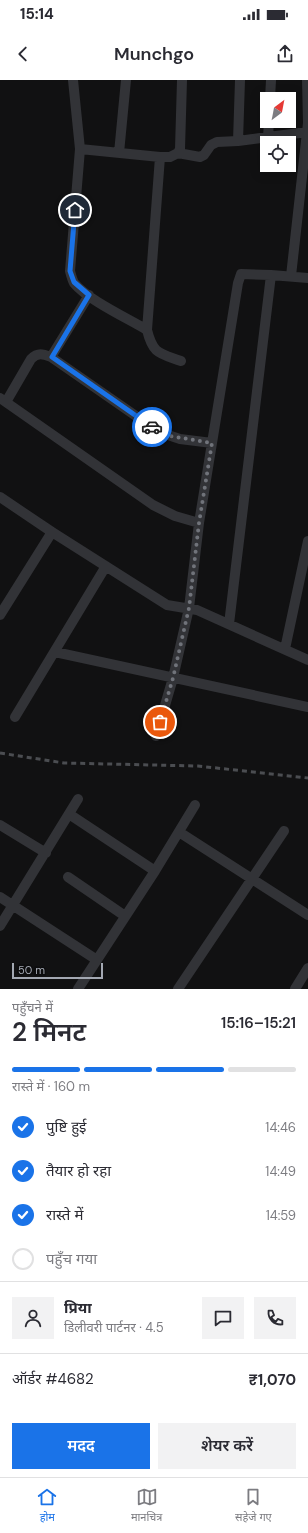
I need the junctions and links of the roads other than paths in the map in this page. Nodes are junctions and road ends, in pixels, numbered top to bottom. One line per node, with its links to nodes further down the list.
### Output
1 (73, 80): 12 (street)
2 (126, 80): 13 (street)
3 (182, 80): 14 (street)
4 (240, 80): 11 (street)
5 (271, 80): 7 (street)
6 (307, 80): 8 (street)
7 (270, 92)
8 (308, 126): 9 (street); 17 (street)
9 (272, 136)
10 (260, 138): 11 (street)
11 (238, 141): 14 (street)
12 (80, 149): 13 (street); 19 (street)
13 (119, 153): 15 (street)
14 (178, 153): 15 (street)
15 (160, 157): 20 (street)
16 (271, 275): 17 (street); 24 (street); 32 (street)
17 (292, 276): 18 (street)
18 (308, 278)
19 (89, 295): 20 (street); 21 (street)
20 (147, 330): 22 (street)
21 (52, 357): 23 (street); 24 (street)
22 (181, 361)
23 (3, 400): 26 (street)
24 (212, 443): 26 (street)
25 (0, 497): 27 (street)
26 (199, 523): 30 (street)
27 (52, 532): 29 (street); 31 (street)
28 (308, 541): 33 (street)
29 (106, 566): 30 (street); 34 (street)
30 (189, 608): 32 (street); 36 (street)
31 (0, 615)
32 (229, 624): 33 (street)
33 (285, 649): 35 (street)
34 (54, 652): 36 (street); 38 (street)
35 (308, 660)
36 (173, 678): 37 (street); 39 (street)
37 (308, 707)
38 (16, 717)
39 (156, 736)
40 (78, 799): 42 (street)
41 (195, 805): 45 (street)
42 (69, 814): 46 (street); 47 (street)
43 (0, 825): 46 (street)
44 (284, 831): 49 (street)
45 (179, 832): 47 (street); 49 (street)
46 (46, 853): 51 (street)
47 (155, 871): 53 (street)
48 (68, 877): 53 (street)
49 (251, 879): 52 (street); 58 (street)
50 (0, 897): 51 (street)
51 (14, 906): 54 (street); 55 (street)
52 (308, 914)
53 (125, 916): 55 (street)
54 (0, 926)
55 (97, 960): 57 (street)
56 (308, 968): 59 (street)
57 (78, 989)
58 (178, 989)
59 (295, 989)

